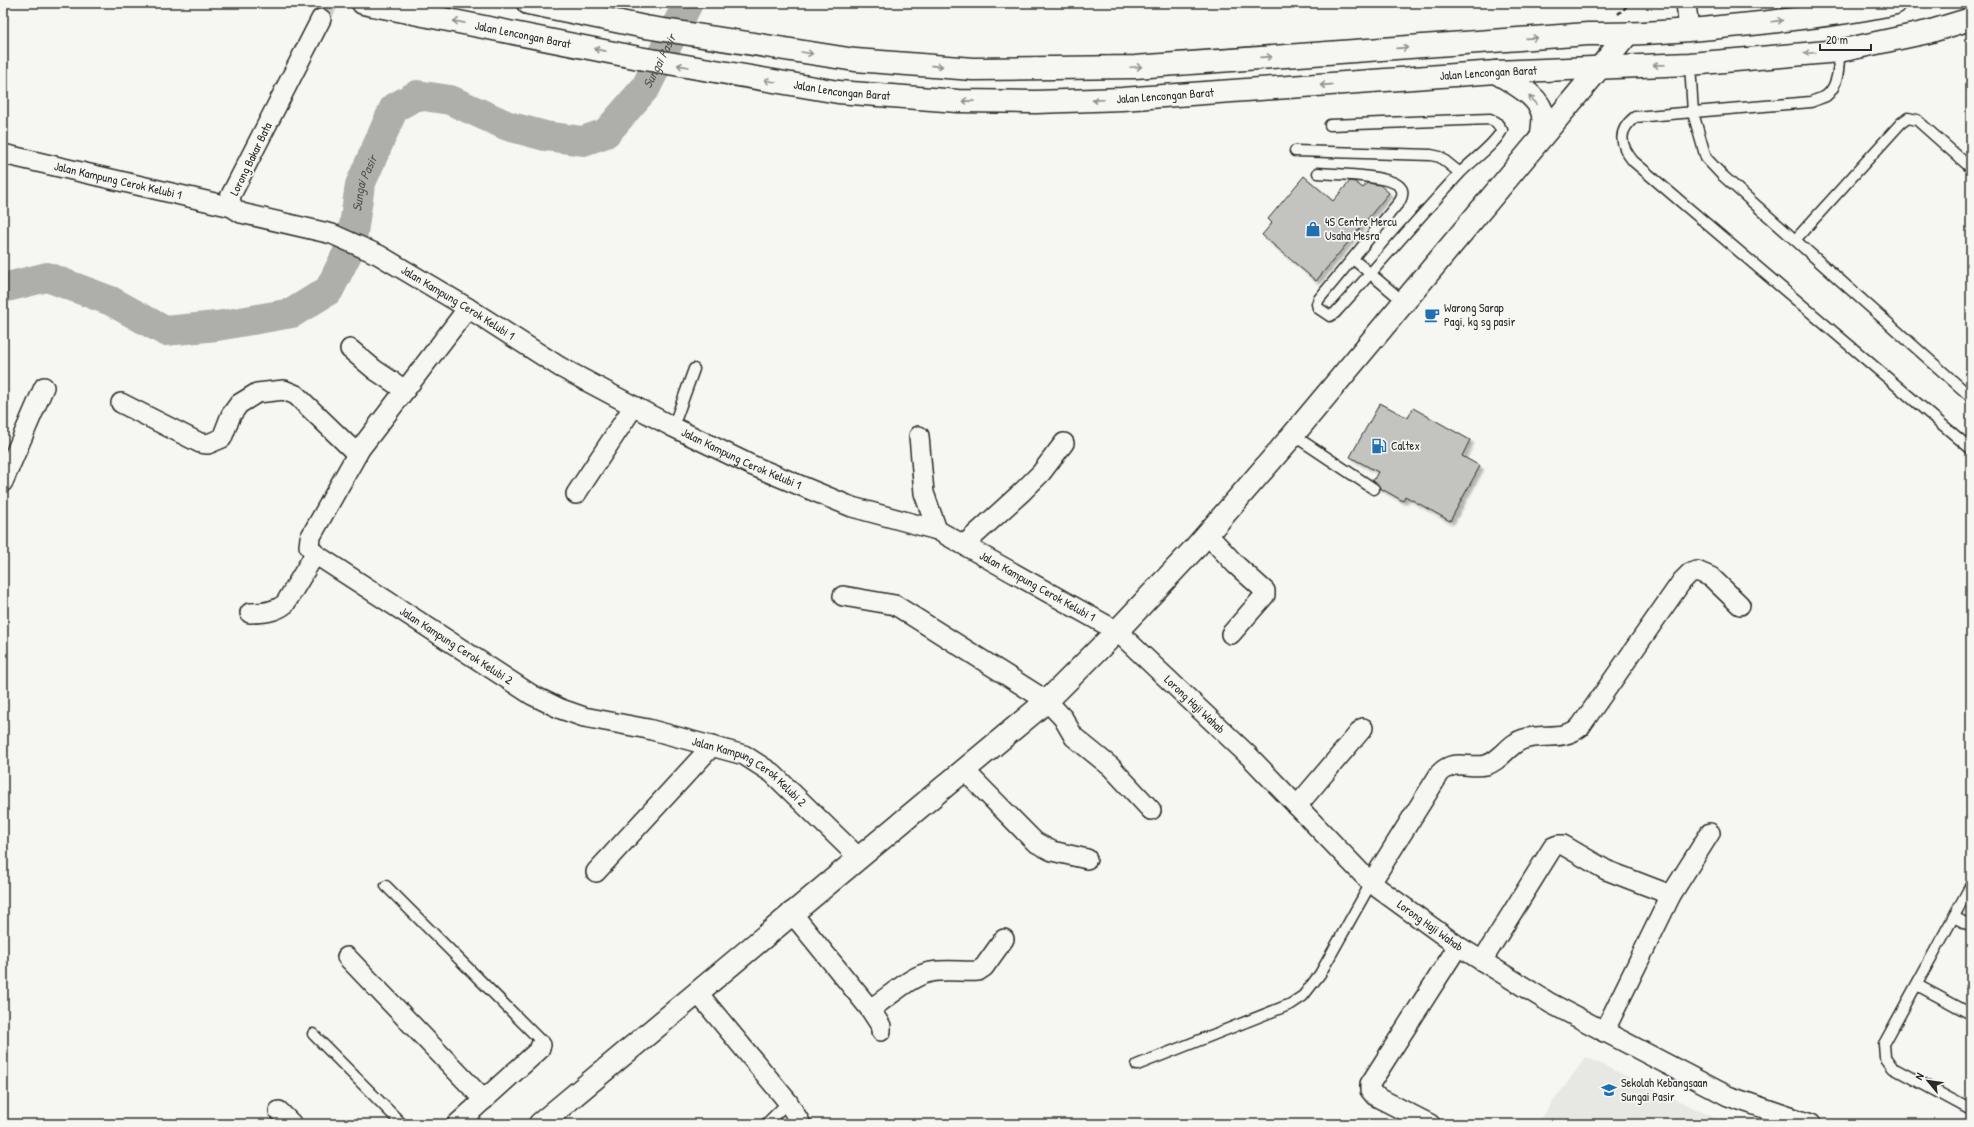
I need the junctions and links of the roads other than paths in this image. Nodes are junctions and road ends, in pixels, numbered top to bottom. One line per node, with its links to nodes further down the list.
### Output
1 (363, 3): 12 (main road, Jalan Lencongan Barat, one-way to 1)
2 (528, 3): 8 (main road, one-way to 8)
3 (1686, 3): 7 (street)
4 (1895, 3): 7 (main road, one-way to 4)
5 (321, 19): 21 (street, Lorong Bakar Bata)
6 (1971, 19): 9 (main road, Jalan Lencongan Barat)
7 (1689, 30): 8 (main road)
8 (1627, 35): 11 (main road)
9 (1839, 51): 10 (main road, Jalan Lencongan Barat, one-way to 10); 13 (lane)
10 (1690, 64): 11 (main road, Jalan Lencongan Barat, one-way to 11); 13 (lane)
11 (1600, 67): 12 (main road, Jalan Lencongan Barat); 15 (main road)
12 (1496, 72): 15 (main road, one-way to 12)
13 (1693, 112): 22 (lane); 39 (lane)
14 (1330, 125): 20 (lane)
15 (1542, 136): 26 (main road)
16 (1295, 151): 20 (lane)
17 (3, 154): 21 (street, Jalan Kampung Cerok Kelubi 1)
18 (1971, 168): 22 (lane)
19 (1318, 173): 24 (lane)
20 (1460, 173): 25 (lane)
21 (232, 207): 23 (street, Lorong Bakar Bata)
22 (1795, 240): 32 (lane)
23 (380, 256): 27 (street, Jalan Kampung Cerok Kelubi 1)
24 (1353, 259): 25 (lane); 25 (lane)
25 (1370, 274): 26 (lane)
26 (1404, 302): 36 (main road)
27 (468, 308): 31 (street); 34 (street, Jalan Kampung Cerok Kelubi 1)
28 (350, 349): 31 (street)
29 (694, 369): 35 (lane)
30 (44, 387): 41 (street)
31 (405, 390): 40 (street)
32 (1971, 397)
33 (121, 403): 40 (street)
34 (634, 406): 35 (street, Jalan Kampung Cerok Kelubi 1); 43 (street)
35 (673, 427): 44 (street, Jalan Kampung Cerok Kelubi 1)
36 (1294, 435): 42 (lane); 45 (main road)
37 (919, 436): 44 (street)
38 (1064, 443): 46 (street)
39 (1971, 449)
40 (357, 454): 47 (street)
41 (3, 482)
42 (1374, 489)
43 (576, 494)
44 (937, 530): 46 (street, Jalan Kampung Cerok Kelubi 1)
45 (1207, 534): 51 (main road); 52 (street)
46 (965, 544): 51 (street, Jalan Kampung Cerok Kelubi 1)
47 (315, 554): 50 (street); 55 (street, Jalan Kampung Cerok Kelubi 2)
48 (843, 596): 53 (street)
49 (1740, 605): 63 (street)
50 (250, 613)
51 (1117, 631): 53 (main road); 57 (street, Lorong Haji Wahab)
52 (1231, 634)
53 (1047, 701): 56 (main road); 58 (street)
54 (1363, 728): 57 (street)
55 (712, 746): 60 (street, Jalan Kampung Cerok Kelubi 2); 62 (street)
56 (964, 770): 60 (main road); 61 (street)
57 (1297, 806): 63 (street, Lorong Haji Wahab)
58 (1150, 810)
59 (1710, 833): 66 (street)
60 (858, 857): 67 (main road)
61 (1087, 859)
62 (596, 872)
63 (1371, 883): 71 (street, Lorong Haji Wahab); 82 (lane)
64 (1971, 885): 68 (lane)
65 (386, 886): 81 (lane)
66 (1670, 895): 73 (street); 79 (street)
67 (791, 912): 75 (main road); 76 (street)
68 (1954, 917): 69 (lane); 74 (lane)
69 (1971, 926)
70 (1004, 939): 76 (street)
71 (1458, 946): 73 (street, Lorong Haji Wahab); 86 (street)
72 (347, 957): 83 (street)
73 (1482, 961): 79 (street, Lorong Haji Wahab)
74 (1917, 985): 77 (lane); 85 (lane)
75 (697, 992): 84 (street); 89 (main road)
76 (870, 1009): 78 (street)
77 (1971, 1014)
78 (881, 1031)
79 (1604, 1032): 92 (street, Lorong Haji Wahab)
80 (313, 1034): 87 (lane)
81 (542, 1045): 83 (street)
82 (1137, 1065)
83 (484, 1100): 88 (street)
84 (788, 1102): 90 (lane); 91 (street)
85 (1971, 1110)
86 (1425, 1123)
87 (402, 1124)
88 (457, 1124)
89 (540, 1124)
90 (766, 1124)
91 (801, 1124)
92 (1811, 1124)

